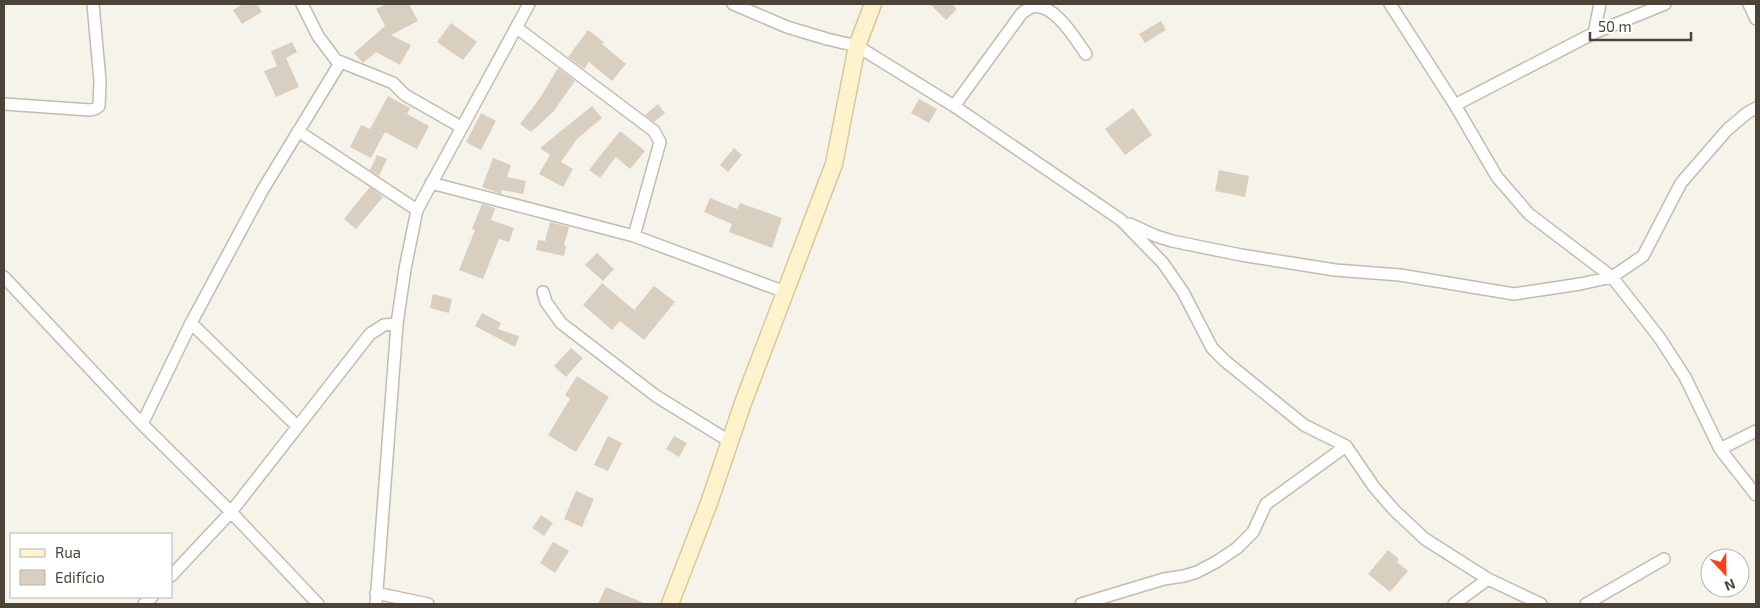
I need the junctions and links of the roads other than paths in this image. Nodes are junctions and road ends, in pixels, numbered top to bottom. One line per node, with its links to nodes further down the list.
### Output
1 (93, 4): 16 (street)
2 (302, 4): 15 (street)
3 (529, 4): 11 (street)
4 (733, 4): 13 (street)
5 (872, 4): 13 (street)
6 (1390, 4): 17 (street)
7 (1600, 4): 12 (street)
8 (1665, 4): 12 (street)
9 (1749, 4): 10 (street)
10 (1756, 20)
11 (517, 28): 20 (street); 25 (street)
12 (1594, 33): 17 (street)
13 (857, 46): 18 (street); 29 (street)
14 (1086, 54): 18 (street)
15 (340, 63): 20 (street); 21 (street)
16 (4, 104)
17 (1455, 105): 27 (street)
18 (954, 106): 24 (street)
19 (1756, 108): 27 (street)
20 (461, 127): 22 (street)
21 (298, 131): 23 (street); 30 (street)
22 (432, 183): 23 (street); 25 (street)
23 (417, 210): 31 (street)
24 (1121, 220): 27 (street); 36 (street)
25 (634, 236): 29 (street)
26 (4, 277): 32 (street)
27 (1612, 277): 37 (street)
28 (543, 292): 35 (street)
29 (784, 292): 35 (street)
30 (191, 323): 32 (street); 33 (street)
31 (397, 324): 33 (street); 43 (street)
32 (142, 424): 39 (street)
33 (297, 426): 39 (street)
34 (1756, 431): 37 (street)
35 (729, 442): 46 (street)
36 (1346, 446): 42 (street); 47 (street)
37 (1720, 449): 38 (street)
38 (1756, 495)
39 (231, 512): 41 (street); 44 (street)
40 (1664, 559): 50 (street)
41 (172, 575)
42 (1488, 579): 48 (street); 49 (street)
43 (376, 598): 45 (street)
44 (318, 604)
45 (428, 604)
46 (670, 604)
47 (1081, 604)
48 (1454, 604)
49 (1541, 604)
50 (1586, 604)

